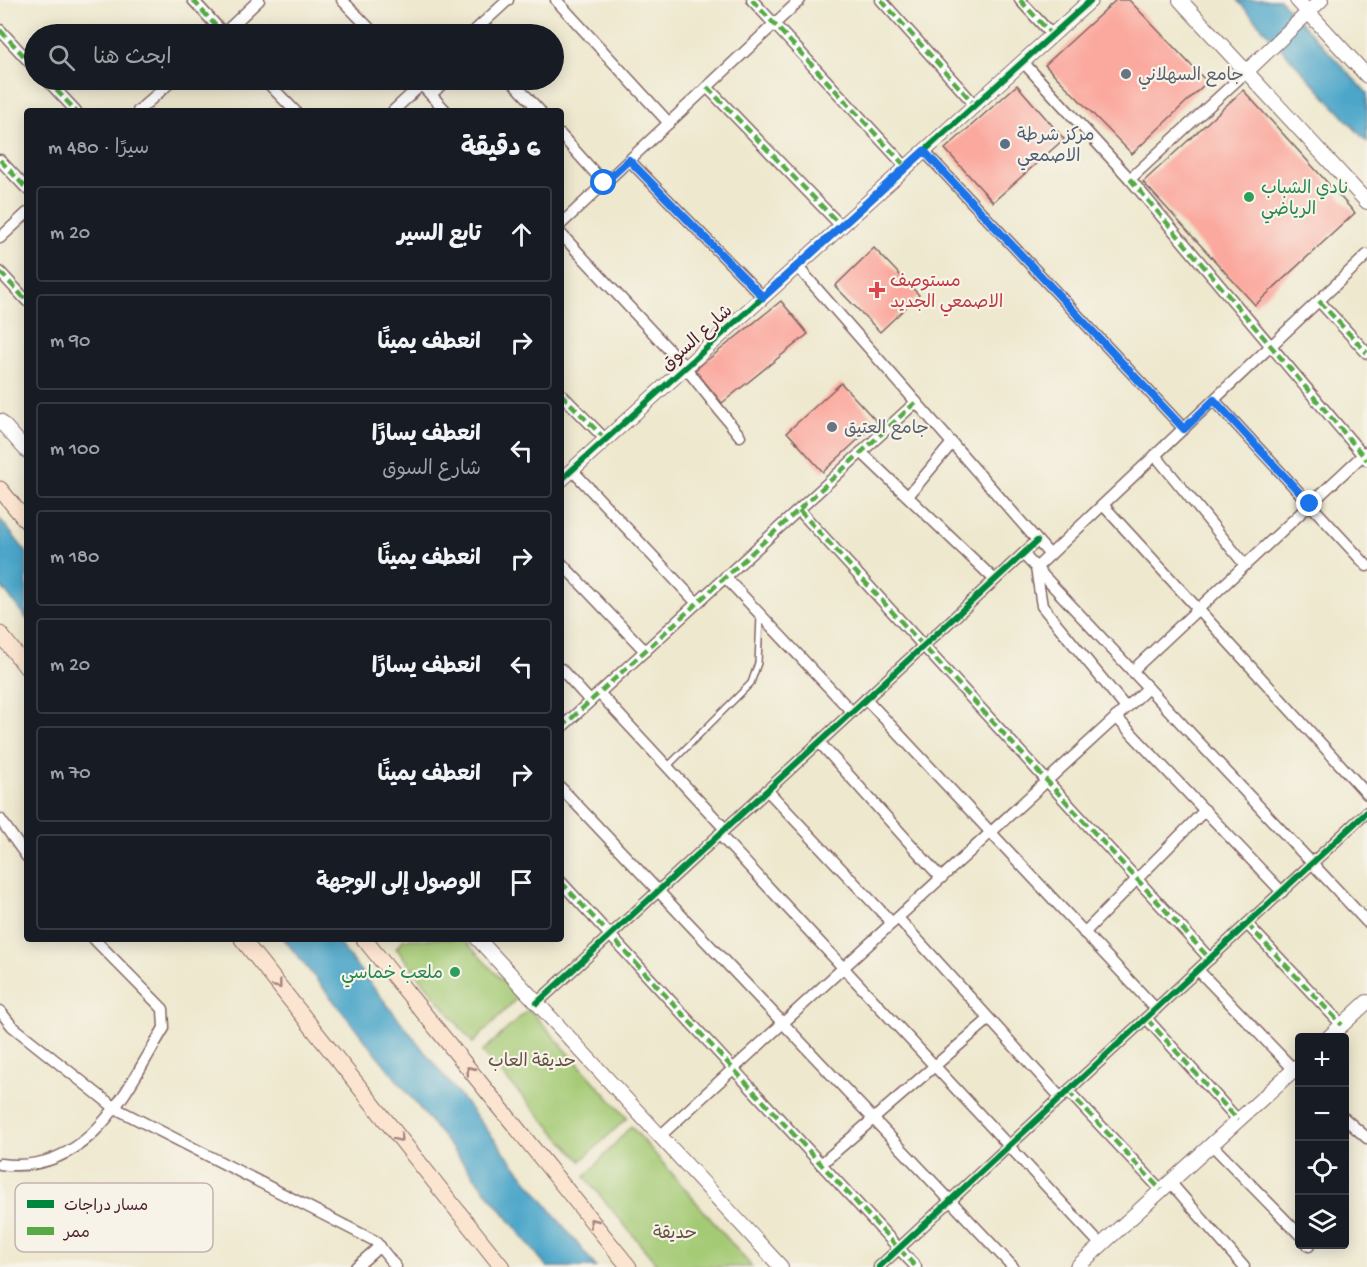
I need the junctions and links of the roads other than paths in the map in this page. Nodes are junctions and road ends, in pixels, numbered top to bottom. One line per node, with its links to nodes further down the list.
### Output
1 (193, 0): 15 (street)
2 (259, 0): 16 (street)
3 (342, 0): 17 (street)
4 (508, 0): 18 (street)
5 (556, 0): 42 (street)
6 (752, 0): 19 (street)
7 (800, 0): 19 (street)
8 (880, 0): 35 (street)
9 (1020, 0): 21 (street)
10 (1091, 0): 21 (street, شارع السوق)
11 (1180, 0): 24 (street)
12 (1297, 0): 14 (street)
13 (1321, 0): 14 (street)
14 (1308, 12): 24 (street); 25 (street)
15 (214, 24)
16 (234, 24)
17 (365, 24)
18 (482, 24)
19 (774, 24): 26 (street); 47 (street)
20 (0, 30): 22 (street)
21 (1053, 35): 23 (street, شارع السوق)
22 (24, 56)
23 (1023, 62): 35 (street, شارع السوق); 48 (street)
24 (1246, 72): 48 (street); 51 (street)
25 (1367, 76)
26 (707, 87): 42 (street); 54 (street)
27 (56, 90): 36 (street)
28 (162, 90): 37 (street)
29 (275, 90): 38 (street)
30 (412, 90): 39 (street)
31 (426, 90): 34 (street)
32 (436, 90): 34 (street)
33 (520, 90): 41 (street)
34 (431, 95): 40 (street)
35 (975, 105): 44 (street, شارع السوق)
36 (73, 108)
37 (141, 108)
38 (292, 108)
39 (396, 108)
40 (443, 108)
41 (537, 108)
42 (669, 123): 46 (street)
43 (564, 138): 49 (street)
44 (924, 151): 47 (street, شارع السوق); 70 (street)
45 (0, 160): 50 (street)
46 (629, 160): 49 (street); 60 (street)
47 (906, 167): 54 (street, شارع السوق)
48 (1130, 179): 63 (street)
49 (604, 183): 53 (street)
50 (24, 186)
51 (1367, 202)
52 (24, 216): 56 (street)
53 (564, 221)
54 (841, 226): 58 (street, شارع السوق)
55 (564, 237): 65 (street)
56 (0, 238)
57 (1367, 255): 62 (street)
58 (797, 266): 60 (street, شارع السوق); 68 (street)
59 (0, 272): 61 (street)
60 (763, 297): 65 (street, شارع السوق)
61 (24, 298)
62 (1318, 301): 63 (street); 64 (street)
63 (1272, 345): 67 (street); 77 (street)
64 (1367, 353)
65 (685, 367): 71 (street); 72 (street, شارع السوق)
66 (564, 397): 72 (street)
67 (1214, 400): 70 (street); 81 (street)
68 (916, 402): 73 (street); 75 (street)
69 (0, 421): 74 (street)
70 (1184, 429): 76 (street)
71 (740, 436)
72 (605, 440): 78 (street, شارع السوق)
73 (952, 443): 80 (street); 85 (street)
74 (24, 448)
75 (861, 452): 80 (street); 83 (street)
76 (1155, 455): 82 (street); 88 (street)
77 (1365, 456): 81 (street)
78 (566, 475): 94 (street)
79 (0, 489): 84 (main road)
80 (908, 496): 93 (street)
81 (1310, 504): 88 (street); 90 (street)
82 (1103, 505): 87 (street); 95 (street)
83 (798, 510): 92 (street); 98 (street)
84 (24, 518)
85 (1037, 541): 86 (street); 87 (street)
86 (1023, 554): 91 (street); 93 (street)
87 (1050, 555): 91 (street)
88 (1245, 565): 95 (street)
89 (564, 566): 99 (street)
90 (1367, 566)
91 (1036, 568): 102 (street); 106 (street)
92 (725, 577): 94 (street); 96 (street)
93 (995, 580): 98 (street)
94 (697, 603): 99 (street)
95 (1198, 610): 102 (street); 115 (street)
96 (760, 614): 107 (street); 111 (lane)
97 (0, 634): 100 (main road)
98 (923, 646): 105 (street); 112 (street)
99 (645, 651): 104 (street)
100 (24, 664)
101 (564, 671): 104 (street)
102 (1132, 671): 103 (street)
103 (1148, 688): 106 (street); 122 (street)
104 (595, 697): 109 (street); 111 (street)
105 (866, 699): 107 (street); 120 (street)
106 (1126, 708): 108 (street)
107 (852, 711): 110 (street)
108 (1116, 717): 112 (street); 116 (street)
109 (564, 725)
110 (819, 742): 113 (street); 123 (street)
111 (667, 767): 119 (street)
112 (1047, 781): 120 (street); 124 (street)
113 (767, 790): 119 (street); 128 (street)
114 (564, 791): 126 (street)
115 (1367, 794)
116 (1205, 810): 124 (street); 127 (street)
117 (1367, 812): 122 (street)
118 (0, 819): 121 (street)
119 (722, 832): 126 (street); 138 (street)
120 (990, 833): 123 (street); 131 (street)
121 (24, 853)
122 (1312, 864): 127 (street); 129 (street)
123 (941, 878): 128 (street)
124 (1137, 879): 131 (street); 137 (street)
125 (564, 885): 132 (street)
126 (658, 891): 132 (street); 146 (street)
127 (1282, 892): 130 (street)
128 (895, 920): 138 (street); 145 (street)
129 (1367, 922)
130 (1247, 924): 137 (street); 147 (street)
131 (1084, 933): 142 (street)
132 (610, 935): 141 (street); 151 (street)
133 (97, 942): 154 (street)
134 (244, 942): 172 (main road, one-way to 172)
135 (366, 942): 173 (main road, one-way to 135)
136 (481, 942): 141 (street)
137 (1210, 959): 139 (street)
138 (843, 968): 146 (street); 149 (street)
139 (1198, 970): 142 (street); 150 (street)
140 (1367, 1002): 147 (street)
141 (537, 1003): 158 (street)
142 (1156, 1009): 144 (street)
143 (0, 1011): 154 (street)
144 (1147, 1018): 153 (street); 156 (street)
145 (988, 1020): 149 (street); 153 (street)
146 (783, 1023): 151 (street); 155 (street)
147 (1342, 1025): 148 (street)
148 (1333, 1033)
149 (936, 1065): 155 (street); 161 (street)
150 (1295, 1068)
151 (733, 1069): 158 (street); 163 (street)
152 (1295, 1072): 156 (street)
153 (1064, 1094): 161 (street); 164 (street)
154 (115, 1108): 162 (street); 168 (street)
155 (873, 1119): 163 (street); 165 (street)
156 (1238, 1120): 160 (street)
157 (1349, 1122): 159 (street)
158 (660, 1136): 174 (street)
159 (1367, 1138)
160 (1211, 1144): 164 (street); 166 (street)
161 (1008, 1147): 165 (street); 167 (street)
162 (0, 1164)
163 (821, 1164): 169 (street)
164 (1166, 1186): 167 (street); 179 (street)
165 (950, 1201): 169 (street); 177 (street)
166 (1295, 1231)
167 (1101, 1245): 178 (street)
168 (380, 1246): 170 (street); 171 (street)
169 (899, 1249): 175 (street); 176 (street)
170 (356, 1267)
171 (396, 1267)
172 (502, 1267)
173 (629, 1267)
174 (781, 1267)
175 (879, 1267)
176 (916, 1267)
177 (1013, 1267)
178 (1077, 1267)
179 (1244, 1267)

